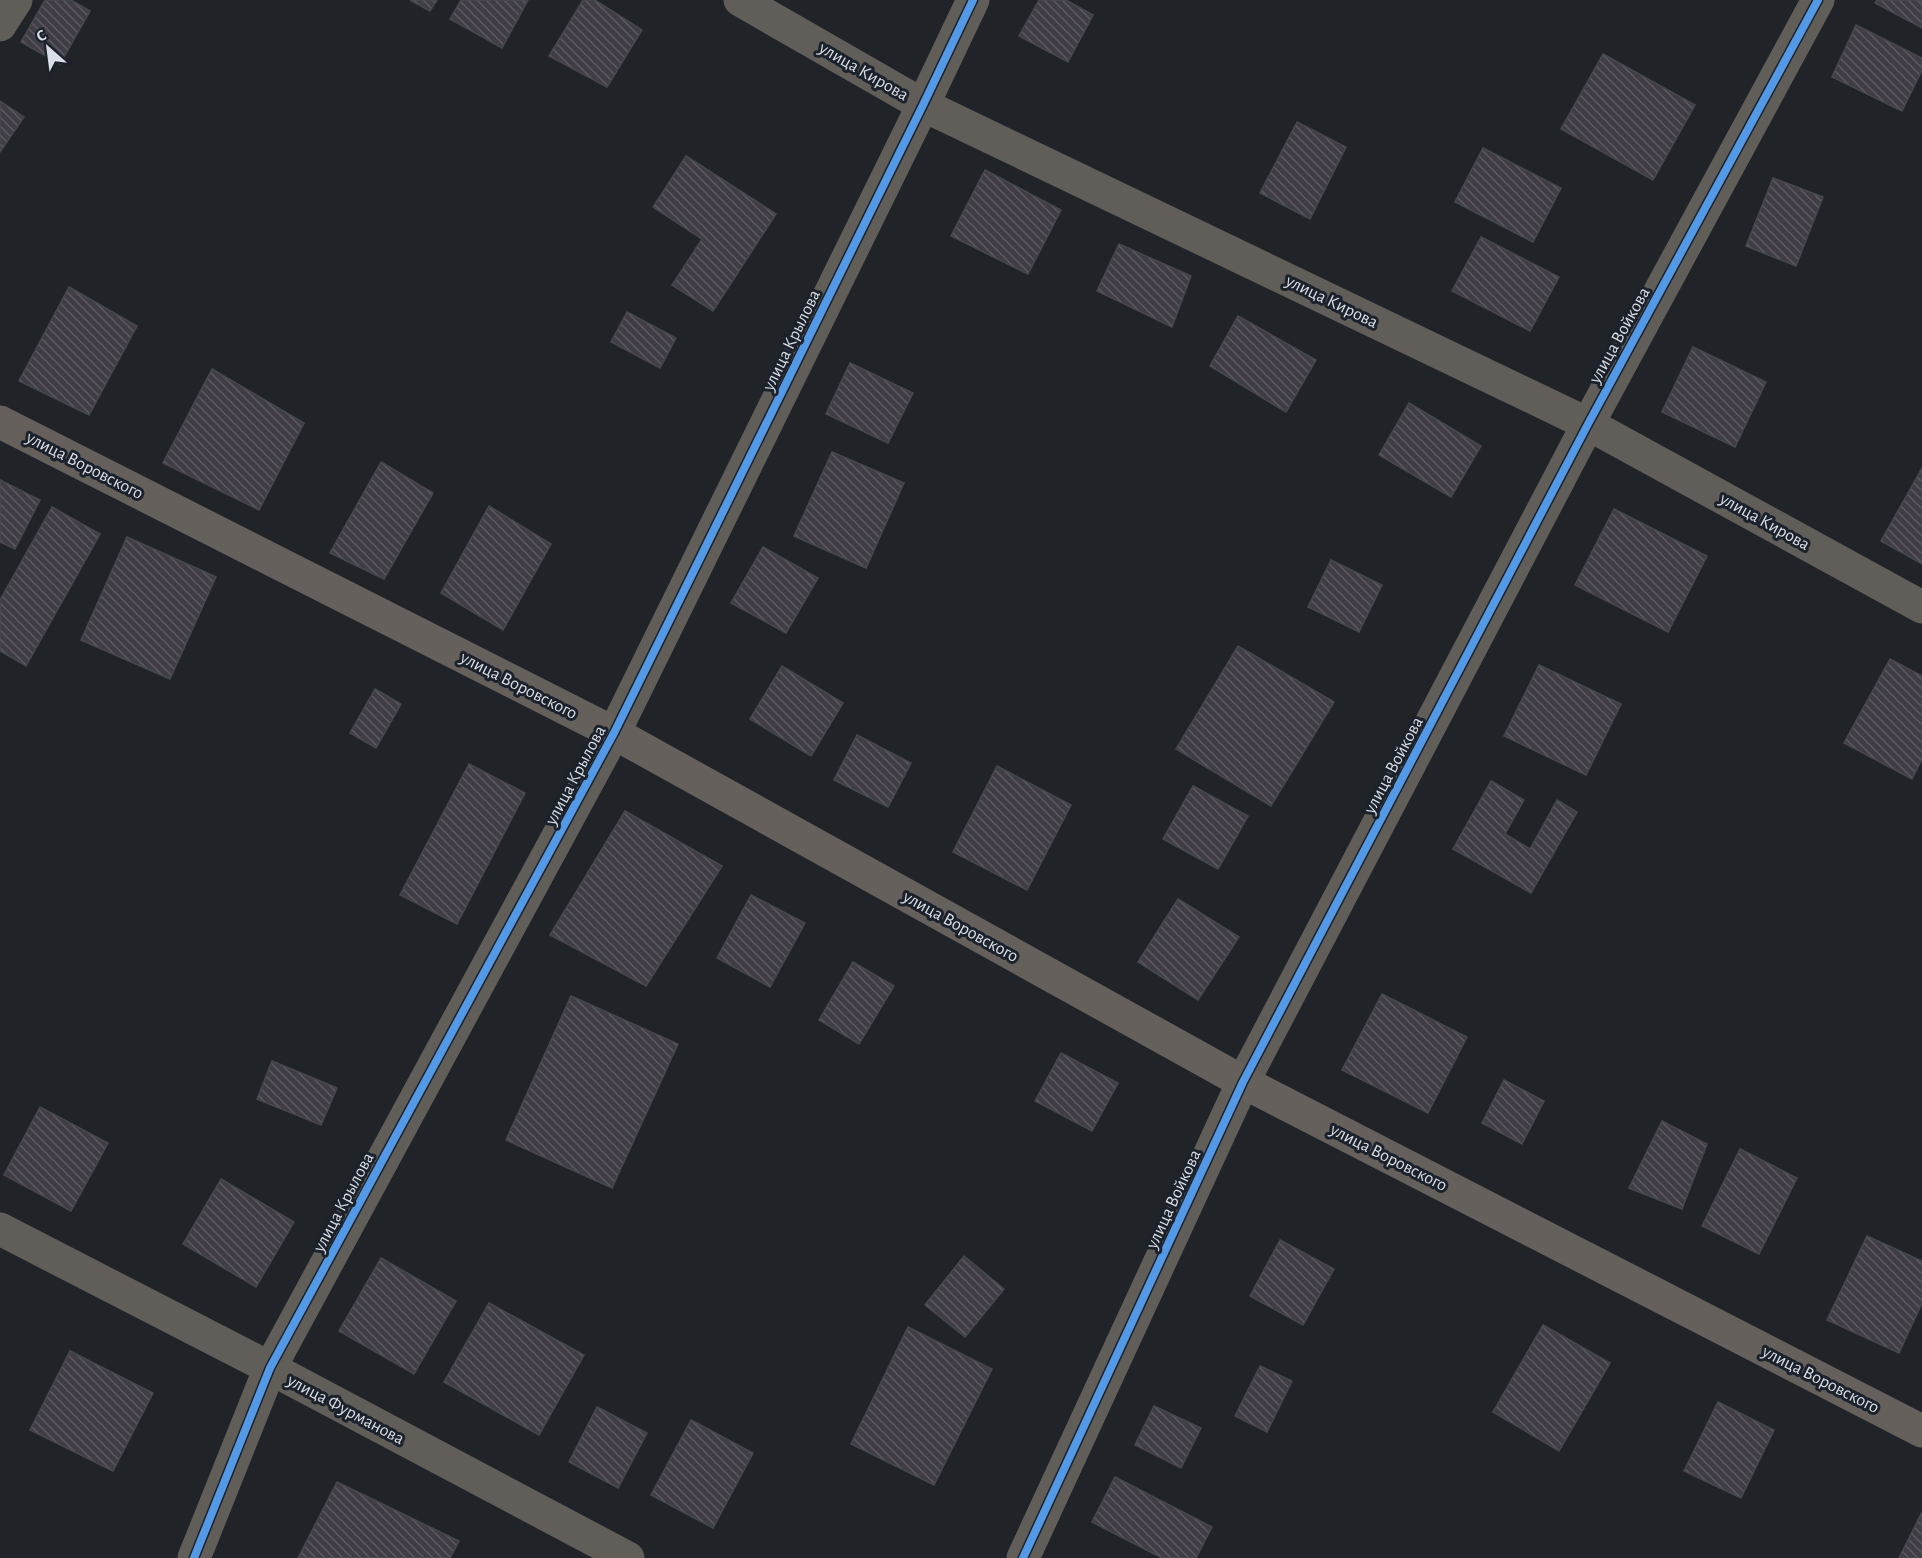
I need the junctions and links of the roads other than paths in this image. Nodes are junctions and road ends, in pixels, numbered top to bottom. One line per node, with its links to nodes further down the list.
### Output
1 (16, 0): 5 (street)
2 (740, 0): 6 (street, улица Кирова)
3 (973, 0): 6 (street, улица Крылова)
4 (1818, 0): 8 (street, улица Войкова)
5 (0, 25)
6 (923, 105): 8 (street, улица Кирова); 10 (street, улица Крылова)
7 (0, 422): 10 (main road, улица Воровского)
8 (1588, 424): 9 (street, улица Кирова); 11 (street, улица Войкова)
9 (1922, 607)
10 (614, 734): 11 (main road, улица Воровского); 13 (street, улица Крылова)
11 (1244, 1082): 14 (main road, улица Воровского); 17 (street, улица Войкова)
12 (0, 1229): 13 (street, улица Фурманова)
13 (270, 1368): 15 (street, улица Крылова); 16 (street, улица Фурманова)
14 (1922, 1431)
15 (194, 1558)
16 (628, 1558)
17 (1023, 1558)

